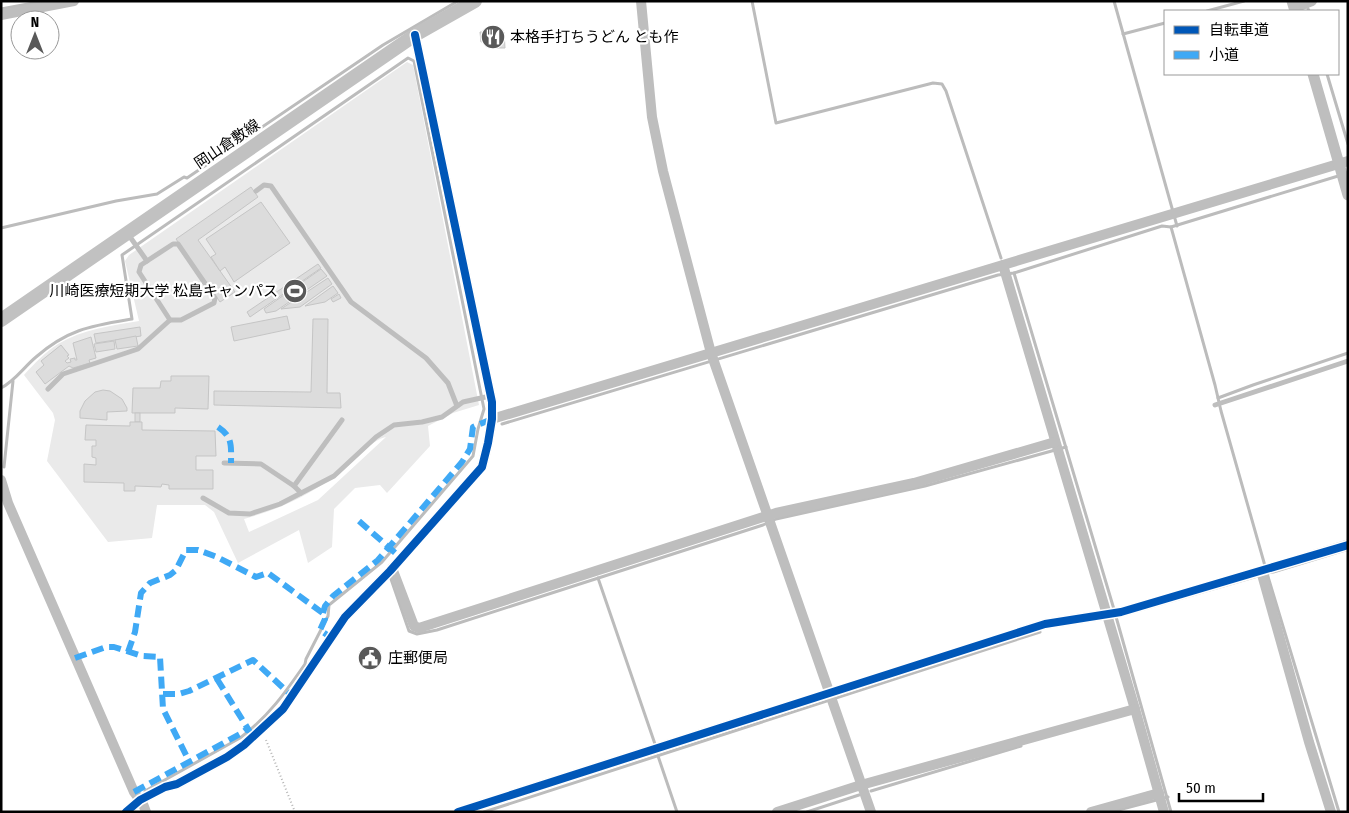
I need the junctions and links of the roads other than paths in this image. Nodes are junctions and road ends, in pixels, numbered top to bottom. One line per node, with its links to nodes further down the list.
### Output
1 (74, 1): 4 (street)
2 (475, 1): 5 (main road, 岡山倉敷線)
3 (641, 1): 15 (street)
4 (1, 15)
5 (415, 36): 10 (main road, 岡山倉敷線); 18 (street)
6 (1313, 75): 7 (street)
7 (1342, 169): 9 (street); 12 (street)
8 (256, 190): 20 (lane)
9 (1348, 195)
10 (130, 237): 11 (lane); 13 (main road, 岡山倉敷線)
11 (147, 261): 14 (lane); 14 (lane)
12 (1004, 271): 15 (street); 23 (street)
13 (1, 320)
14 (170, 320): 17 (lane)
15 (713, 359): 21 (street); 29 (street)
16 (1348, 361): 19 (lane)
17 (48, 389)
18 (485, 397): 20 (lane); 21 (street)
19 (1215, 405)
20 (458, 406): 27 (lane)
21 (492, 419): 32 (street)
22 (342, 420): 26 (lane)
23 (1056, 447): 29 (street); 33 (street)
24 (224, 463): 26 (lane)
25 (1, 480): 37 (street)
26 (294, 486): 27 (lane)
27 (301, 493): 28 (lane)
28 (203, 498)
29 (770, 520): 32 (street); 34 (street)
30 (1348, 545): 31 (street)
31 (1266, 570): 33 (street); 45 (street)
32 (390, 571): 37 (street)
33 (1113, 613): 34 (street); 35 (street)
34 (830, 697): 36 (street); 41 (street)
35 (1135, 709): 36 (street); 38 (street)
36 (861, 785): 42 (street); 43 (street)
37 (140, 800): 39 (street); 40 (street)
38 (1161, 800): 44 (street)
39 (126, 812)
40 (146, 812)
41 (458, 812)
42 (777, 812)
43 (871, 812)
44 (1091, 812)
45 (1331, 812)

